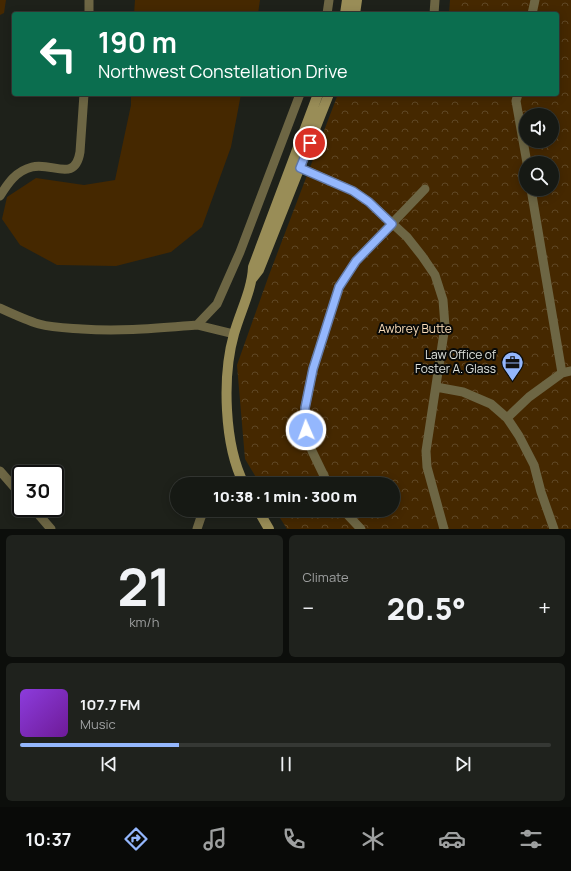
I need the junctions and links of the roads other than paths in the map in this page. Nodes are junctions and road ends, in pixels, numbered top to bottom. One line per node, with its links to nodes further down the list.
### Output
1 (89, 0): 7 (street)
2 (329, 0): 8 (street)
3 (347, 0): 9 (main road)
4 (357, 0): 10 (main road)
5 (435, 0): 11 (street)
6 (535, 0): 12 (street)
7 (89, 12)
8 (327, 12)
9 (345, 12)
10 (355, 12)
11 (434, 12)
12 (532, 12)
13 (84, 96): 21 (street)
14 (299, 96): 25 (street)
15 (317, 96): 19 (main road)
16 (328, 96): 19 (main road)
17 (517, 96): 18 (street)
18 (526, 156)
19 (296, 166): 23 (street); 26 (main road)
20 (425, 189): 23 (street)
21 (0, 196)
22 (532, 196): 27 (street)
23 (392, 224): 28 (street); 32 (street)
24 (0, 308): 25 (street)
25 (198, 325): 26 (street)
26 (234, 334): 31 (main road)
27 (566, 372): 29 (street)
28 (436, 387): 29 (street); 42 (street)
29 (507, 418): 43 (street)
30 (0, 471): 33 (street)
31 (240, 477)
32 (325, 477)
33 (12, 485)
34 (41, 517): 38 (street)
35 (201, 517): 39 (street)
36 (262, 517): 40 (main road)
37 (350, 517): 41 (street)
38 (51, 529)
39 (197, 529)
40 (268, 529)
41 (361, 529)
42 (444, 529)
43 (554, 529)

